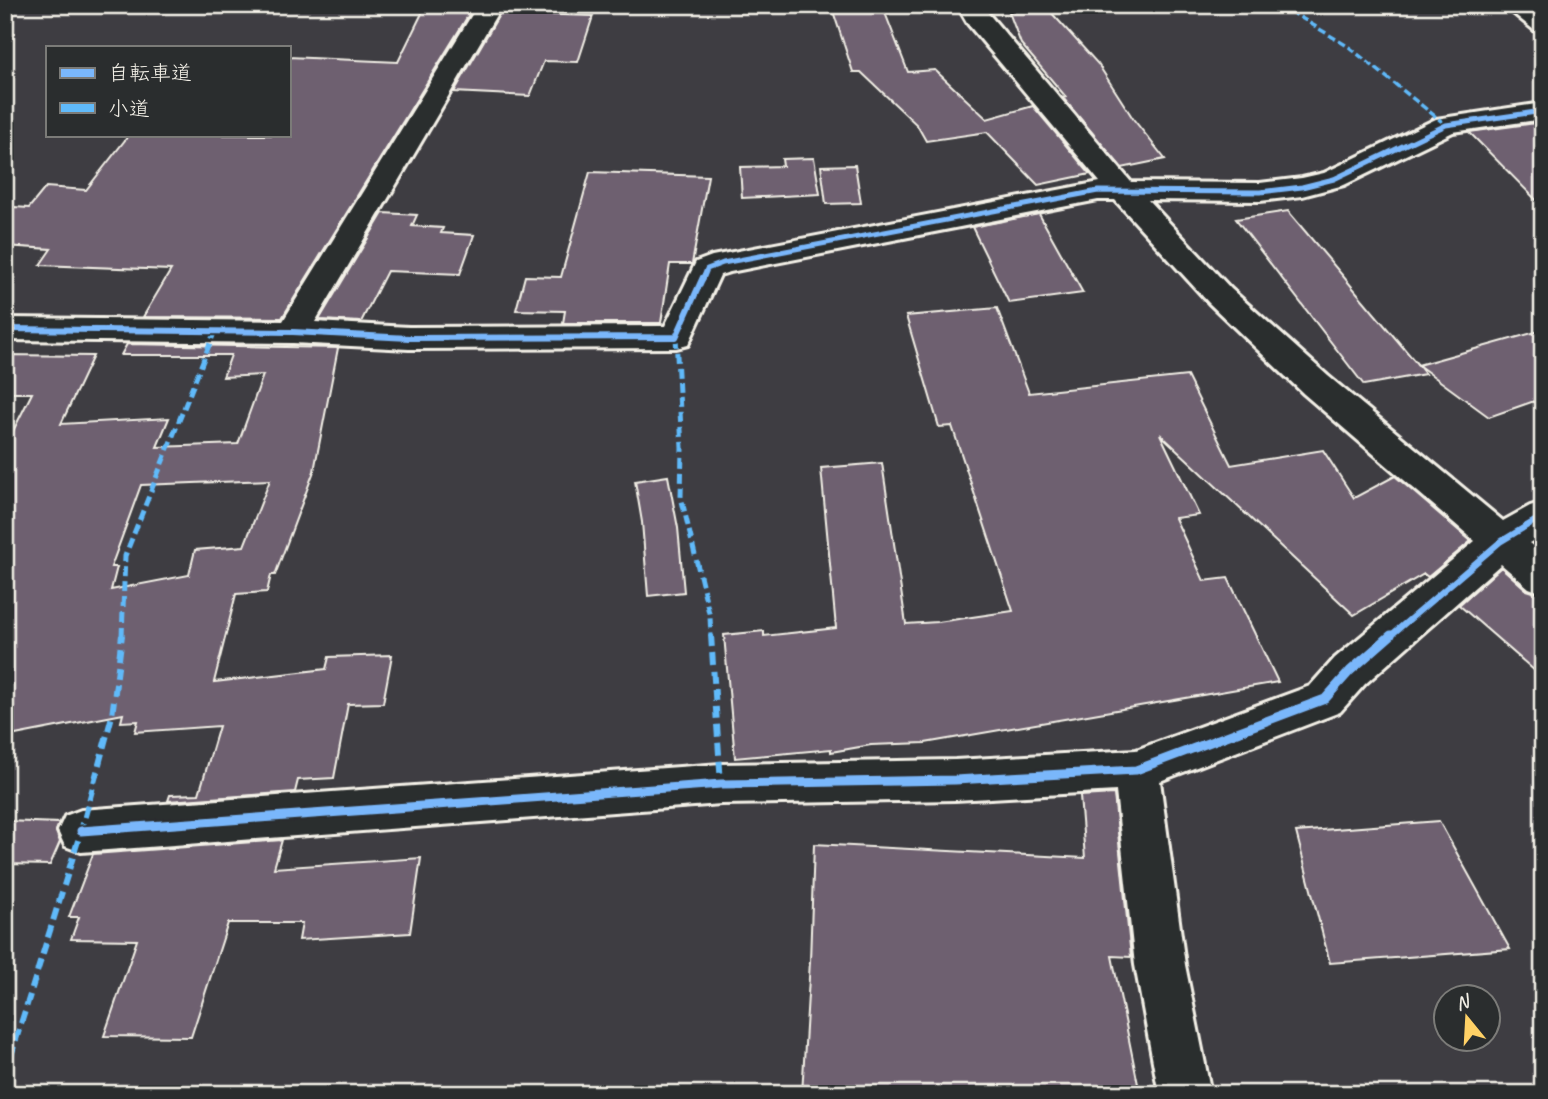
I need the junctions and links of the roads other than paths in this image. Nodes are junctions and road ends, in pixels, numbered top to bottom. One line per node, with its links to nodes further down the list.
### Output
1 (490, 5): 8 (street)
2 (970, 5): 6 (street)
3 (1515, 5): 4 (street)
4 (1543, 25)
5 (1543, 111): 6 (street)
6 (1122, 190): 8 (street); 10 (street)
7 (5, 329): 8 (street)
8 (293, 332)
9 (1543, 516): 10 (street)
10 (1500, 542): 11 (street); 12 (street)
11 (1543, 577)
12 (1136, 770): 13 (street); 14 (street)
13 (81, 831)
14 (1185, 1094)

